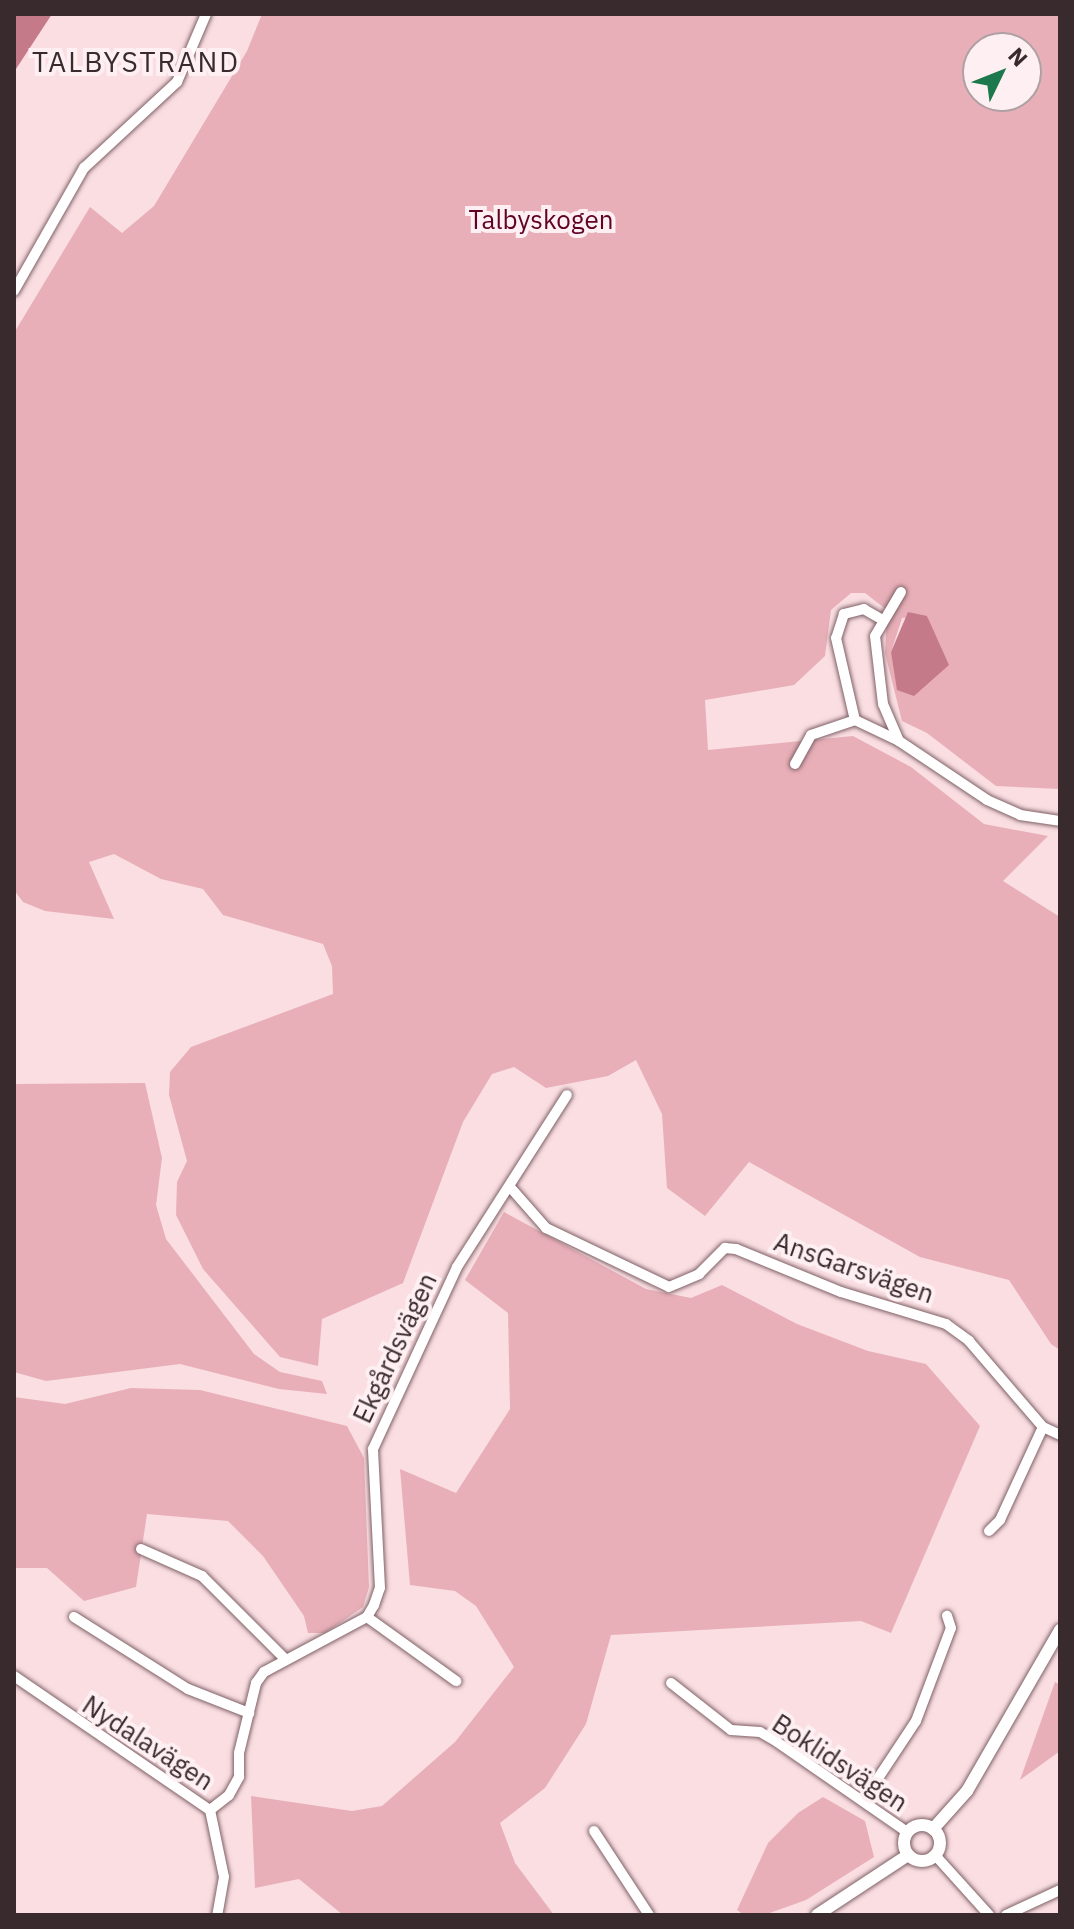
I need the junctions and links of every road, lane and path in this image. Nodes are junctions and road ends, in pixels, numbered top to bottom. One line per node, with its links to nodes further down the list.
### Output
1 (206, 14): 2 (street)
2 (14, 291)
3 (901, 592): 4 (street)
4 (881, 619): 5 (street); 6 (street)
5 (855, 720): 6 (street); 7 (street)
6 (899, 741): 8 (street)
7 (795, 764)
8 (1060, 821)
9 (567, 1095): 10 (street, Ekgårdsvägen)
10 (510, 1187): 11 (street, AnsGarsvägen); 17 (street, Ekgårdsvägen)
11 (1043, 1427): 12 (street, AnsGarsvägen); 13 (street)
12 (1060, 1435)
13 (989, 1531)
14 (141, 1549): 19 (street)
15 (947, 1616): 24 (street)
16 (74, 1617): 23 (street)
17 (367, 1617): 19 (street); 21 (street)
18 (1060, 1630): 26 (street)
19 (283, 1657): 23 (street)
20 (14, 1676): 25 (street, Nydalavägen)
21 (456, 1681)
22 (671, 1683): 24 (street, Boklidsvägen)
23 (249, 1713): 25 (street)
24 (865, 1798): 28 (street, Boklidsvägen)
25 (210, 1810): 32 (street, Nydalavägen)
26 (933, 1829): 28 (street); 30 (street)
27 (594, 1831): 33 (street)
28 (907, 1832): 29 (street)
29 (908, 1855): 30 (street); 34 (street)
30 (935, 1855): 35 (street)
31 (1060, 1890): 36 (street)
32 (217, 1915)
33 (649, 1915)
34 (817, 1915)
35 (989, 1915)
36 (1006, 1915)

